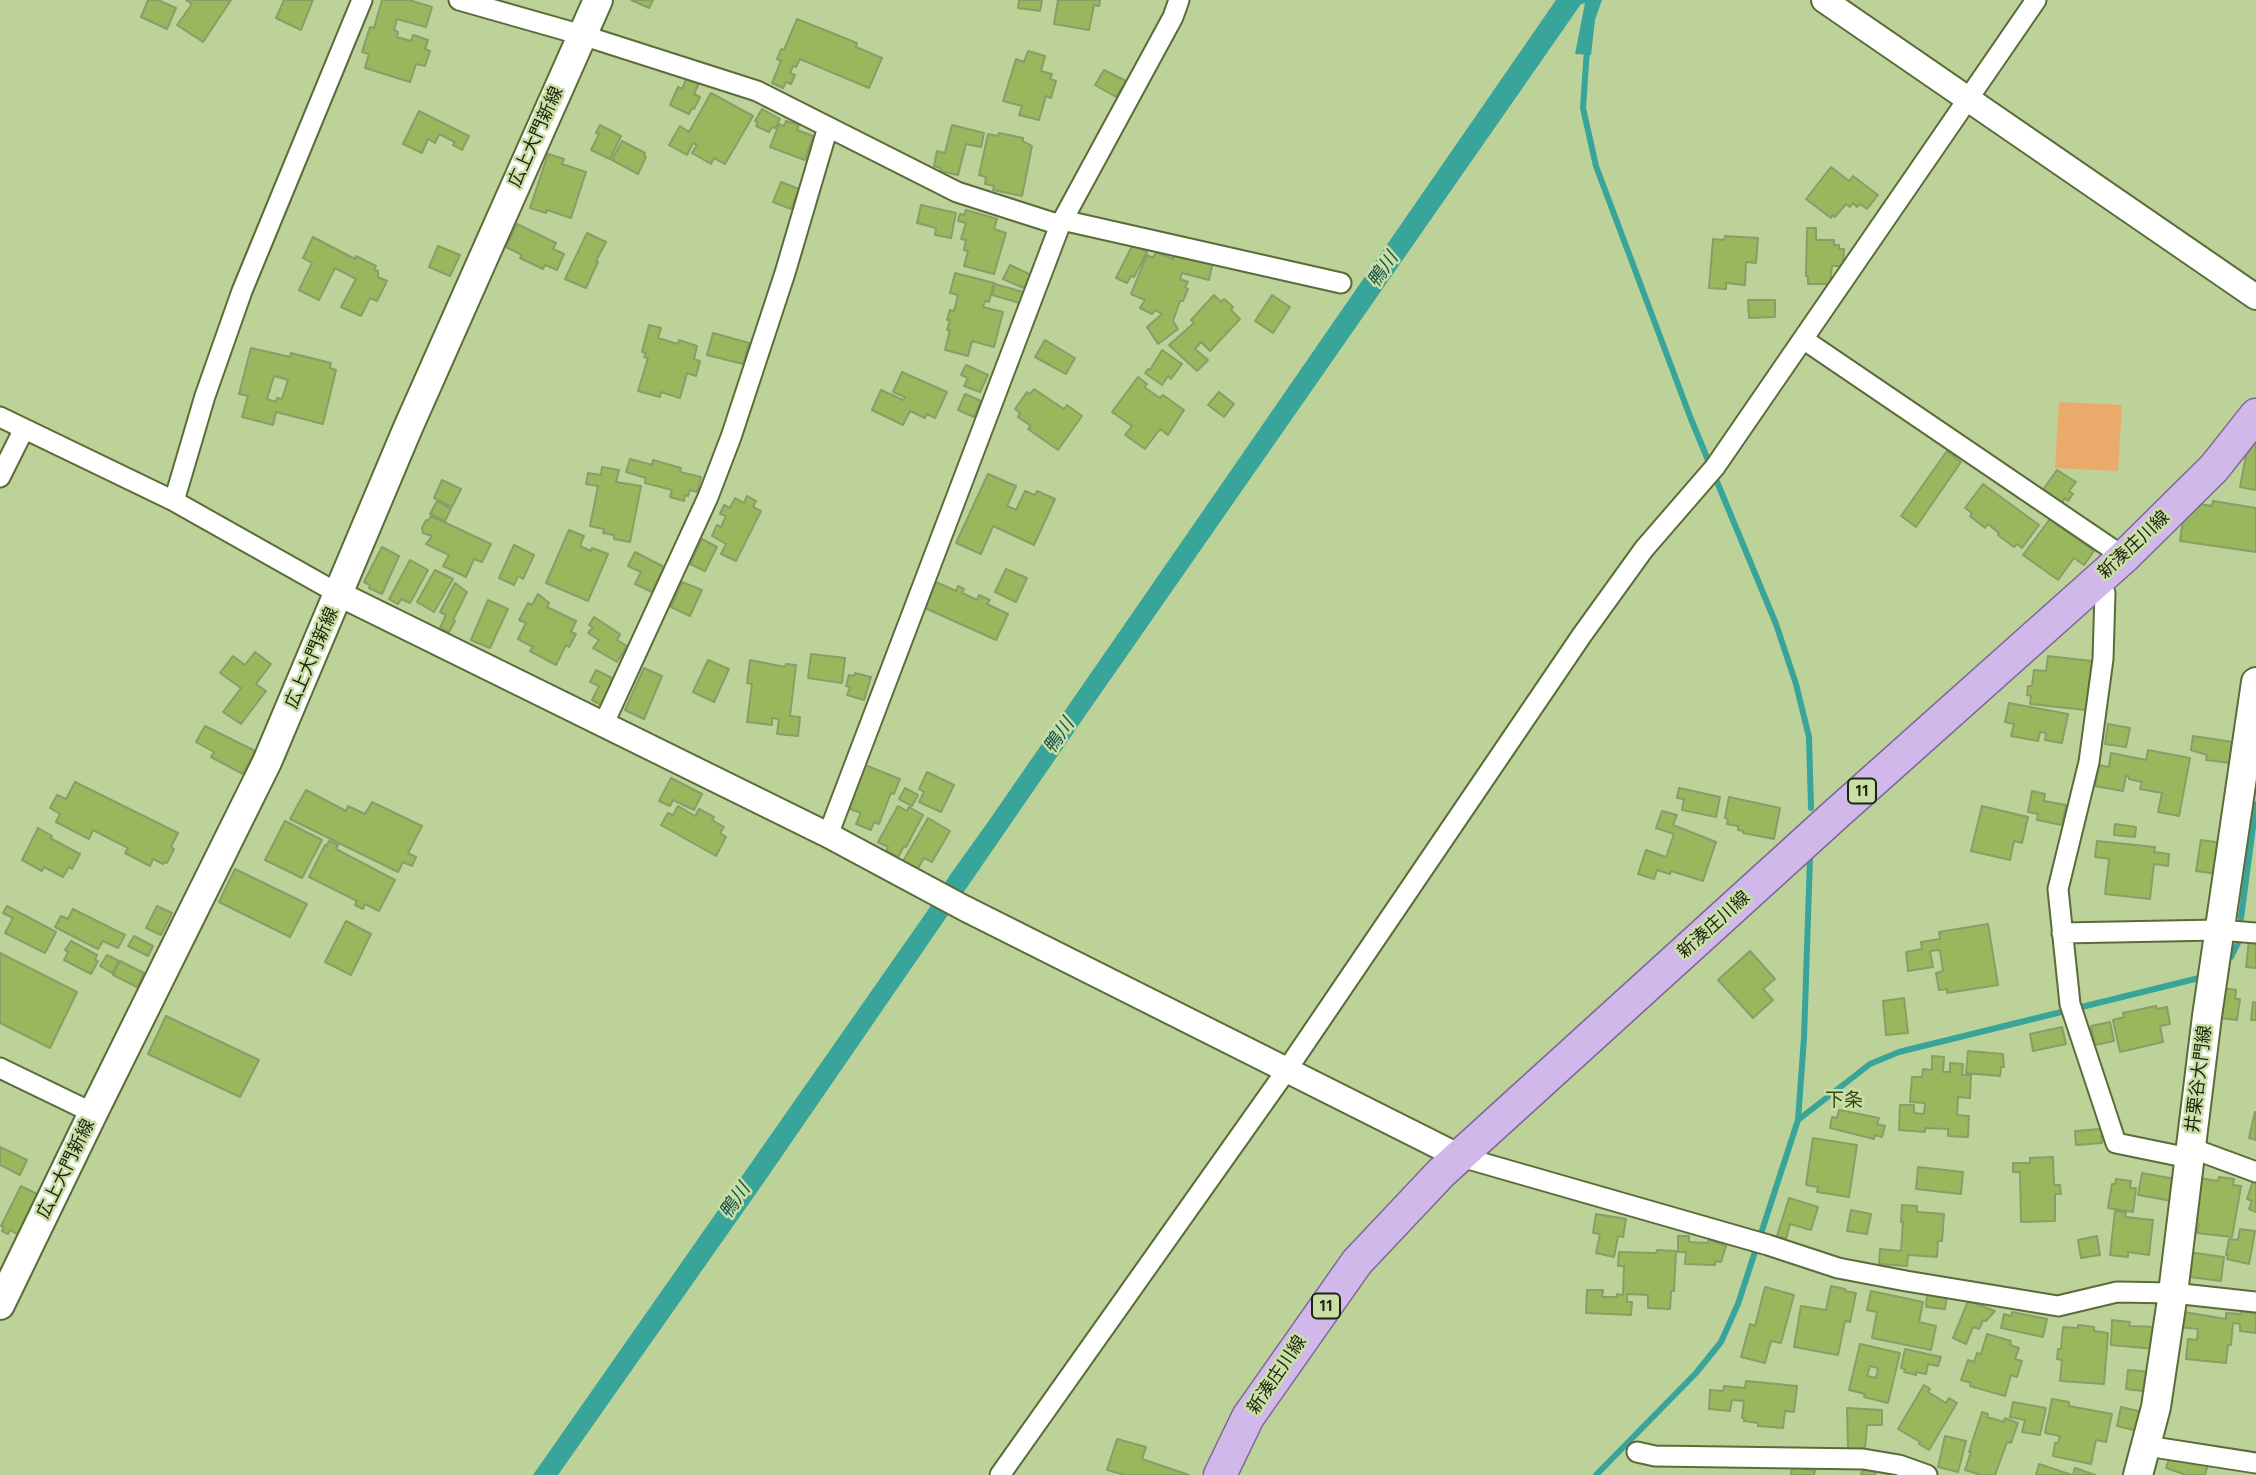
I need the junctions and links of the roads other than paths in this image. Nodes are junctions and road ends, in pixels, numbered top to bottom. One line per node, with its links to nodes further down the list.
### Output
1 (362, 0): 18 (street)
2 (459, 0): 7 (street)
3 (598, 0): 7 (main road, 広上大門新線)
4 (1179, 0): 10 (street)
5 (1825, 0): 8 (street)
6 (2036, 0): 8 (street)
7 (582, 35): 9 (street); 21 (main road, 広上大門新線)
8 (1967, 98): 12 (street); 13 (street)
9 (828, 127): 10 (street); 23 (street)
10 (1061, 223): 11 (street); 24 (street)
11 (1341, 283)
12 (2256, 297)
13 (1803, 339): 19 (street); 29 (street)
14 (2256, 415): 19 (main road, 新湊庄川線 / 11)
15 (0, 417): 16 (street)
16 (24, 429): 17 (street); 18 (street)
17 (0, 477)
18 (174, 501): 21 (street)
19 (2123, 557): 20 (main road, 新湊庄川線 / 11)
20 (2096, 581): 26 (street); 32 (main road, 新湊庄川線 / 11)
21 (339, 594): 23 (street); 30 (main road, 広上大門新線)
22 (2256, 682): 25 (main road, 井栗谷大門線)
23 (604, 723): 24 (street)
24 (828, 835): 29 (street)
25 (2219, 930): 26 (street); 27 (street); 31 (main road, 井栗谷大門線)
26 (2062, 933): 31 (street)
27 (2256, 933)
28 (0, 1068): 30 (street)
29 (1286, 1071): 32 (street); 40 (street)
30 (93, 1113): 36 (main road, 広上大門新線)
31 (2190, 1153): 33 (street); 34 (main road, 井栗谷大門線)
32 (1458, 1156): 34 (street); 41 (main road, 新湊庄川線 / 11)
33 (2256, 1172)
34 (2173, 1293): 35 (street); 37 (main road, 井栗谷大門線)
35 (2256, 1302)
36 (0, 1304)
37 (2147, 1446): 39 (street); 43 (main road, 井栗谷大門線)
38 (1637, 1452): 42 (street)
39 (2256, 1463)
40 (1000, 1475)
41 (1220, 1475)
42 (1927, 1475)
43 (2138, 1475)

